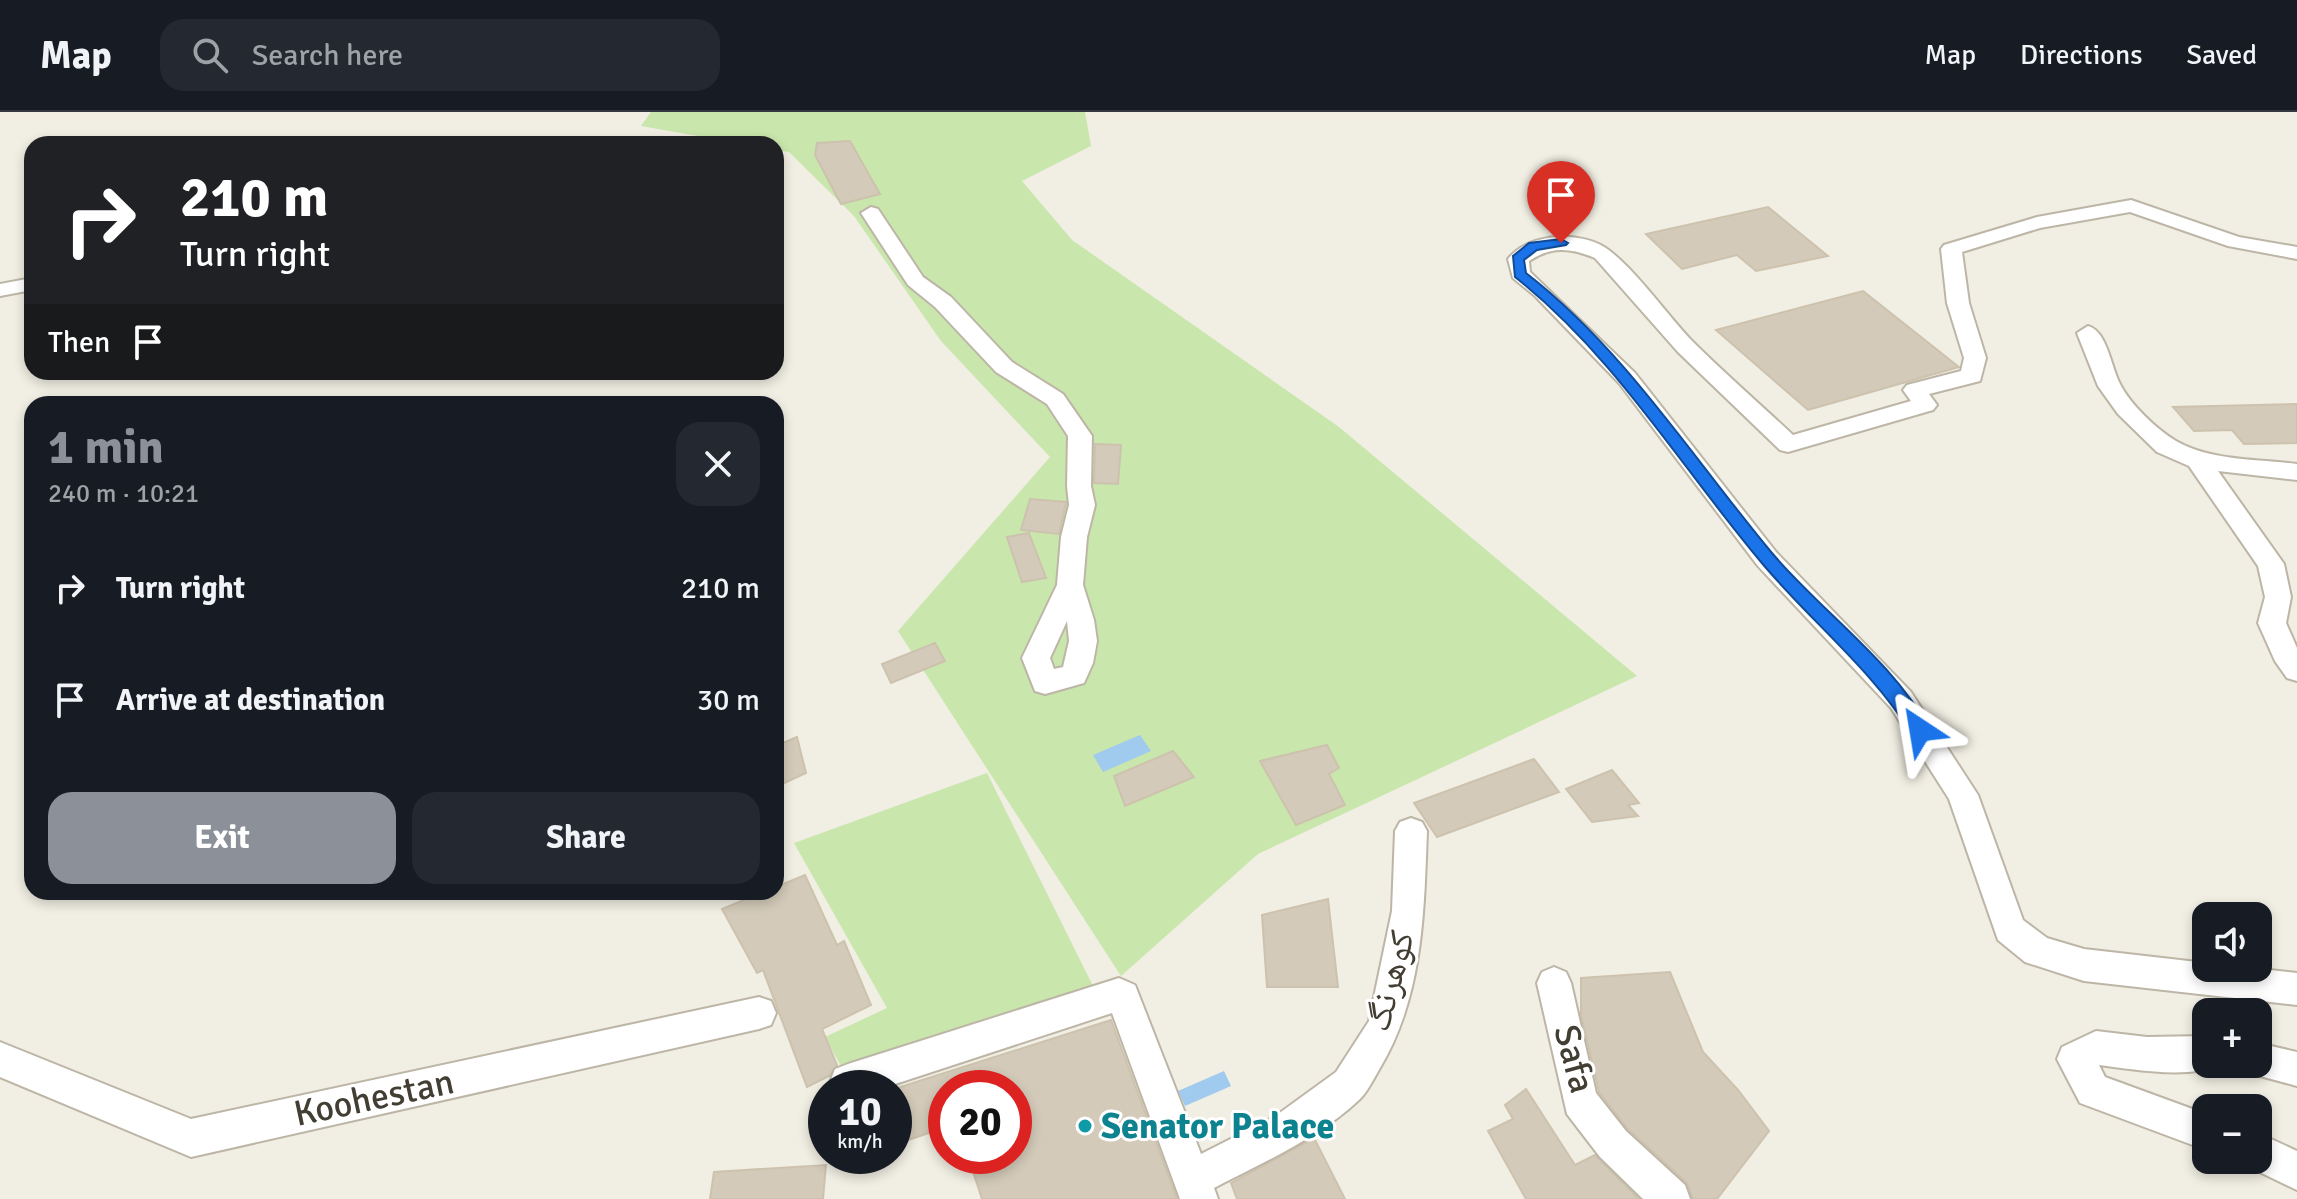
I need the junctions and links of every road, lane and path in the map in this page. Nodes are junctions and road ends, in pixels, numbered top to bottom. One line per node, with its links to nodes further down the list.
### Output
1 (871, 213): 8 (street)
2 (2297, 253): 12 (street)
3 (24, 286): 4 (street)
4 (0, 290)
5 (2088, 333): 6 (street)
6 (2198, 460): 7 (street); 9 (street)
7 (2297, 472)
8 (1070, 585)
9 (2297, 670)
10 (1411, 831): 22 (street, کوهرنگ)
11 (1554, 983): 23 (street, Safa)
12 (2297, 989)
13 (759, 1013): 15 (street, Koohestan)
14 (2192, 1053): 19 (street)
15 (0, 1059)
16 (2272, 1063): 17 (street)
17 (2297, 1069)
18 (885, 1070): 22 (street)
19 (2192, 1127)
20 (2272, 1159): 21 (street)
21 (2297, 1171)
22 (1196, 1189)
23 (1671, 1199)

